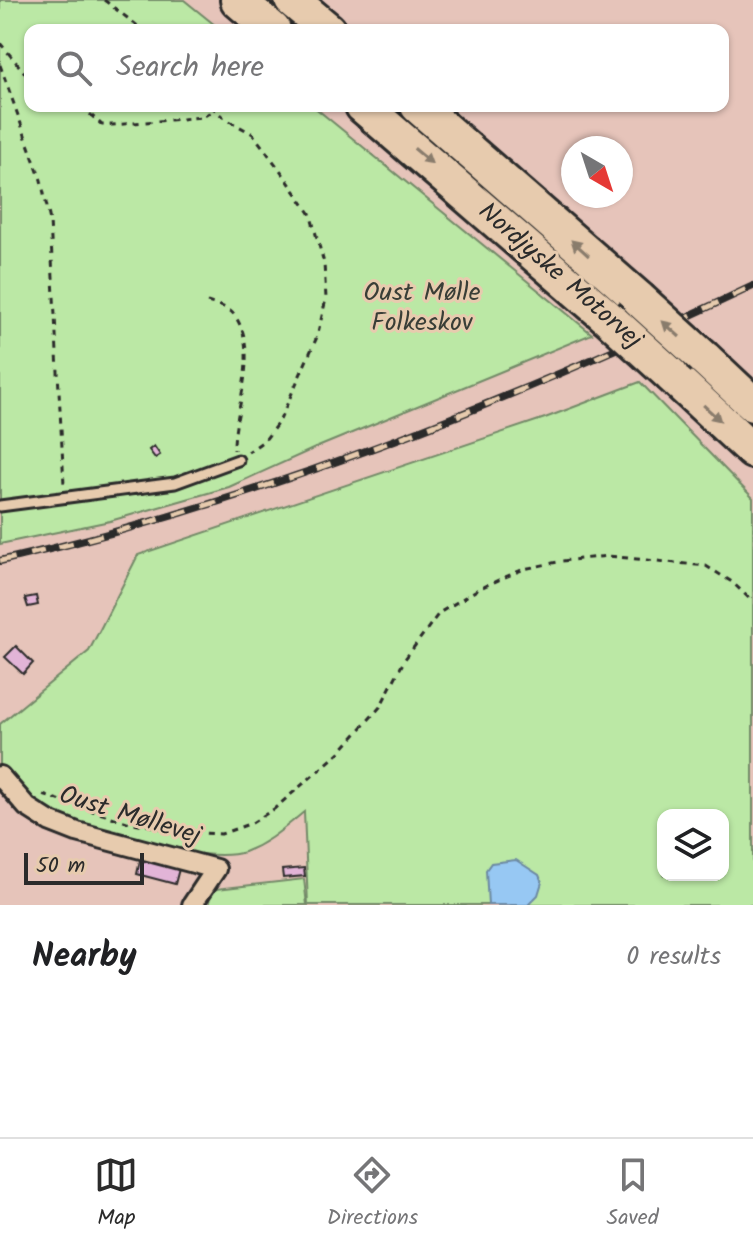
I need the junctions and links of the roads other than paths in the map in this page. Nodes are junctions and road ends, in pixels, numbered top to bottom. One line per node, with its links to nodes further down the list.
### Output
1 (238, 0): 3 (highway)
2 (292, 0): 4 (highway)
3 (266, 24)
4 (321, 24)
5 (370, 112): 8 (highway, Nordjyske Motorvej, one-way to 8, bridge)
6 (425, 112): 7 (highway, Nordjyske Motorvej, one-way to 6, bridge)
7 (753, 404)
8 (753, 451)
9 (238, 460): 10 (lane)
10 (0, 506)
11 (6, 783): 12 (street, Oust Møllevej)
12 (192, 905)

